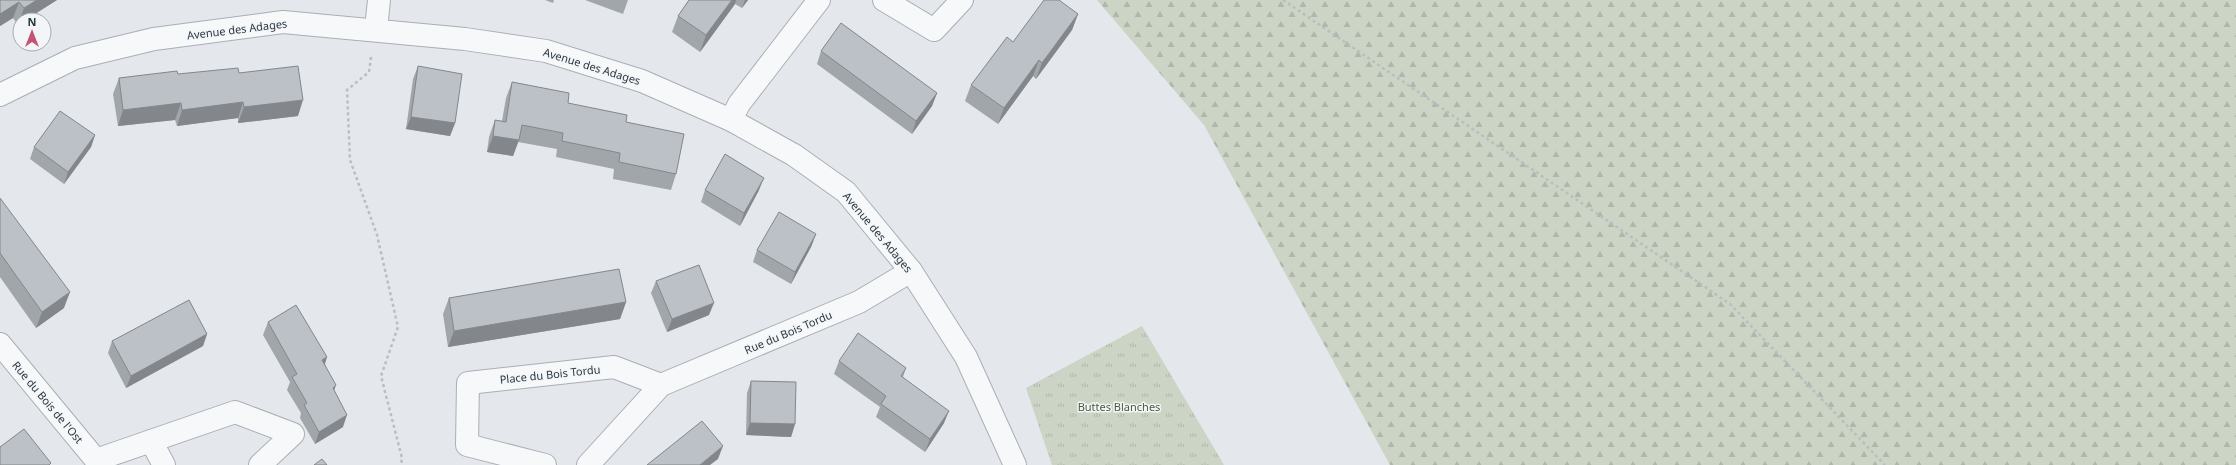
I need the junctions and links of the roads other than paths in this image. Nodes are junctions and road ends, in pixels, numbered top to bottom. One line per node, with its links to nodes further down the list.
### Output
1 (379, 0): 5 (street)
2 (819, 0): 7 (street)
3 (884, 0): 4 (street)
4 (962, 0)
5 (376, 29): 6 (street, Avenue des Adages); 7 (street, Avenue des Adages)
6 (0, 96)
7 (730, 120): 8 (street, Avenue des Adages)
8 (911, 271): 10 (street, Rue du Bois Tordu); 17 (street, Avenue des Adages)
9 (0, 344): 12 (street, Rue du Bois de l'Ost)
10 (661, 385): 15 (street, Place du Bois Tordu); 16 (street)
11 (151, 441): 12 (street); 13 (street); 14 (street)
12 (96, 463)
13 (164, 465)
14 (260, 465)
15 (545, 465)
16 (588, 465)
17 (1015, 465)

